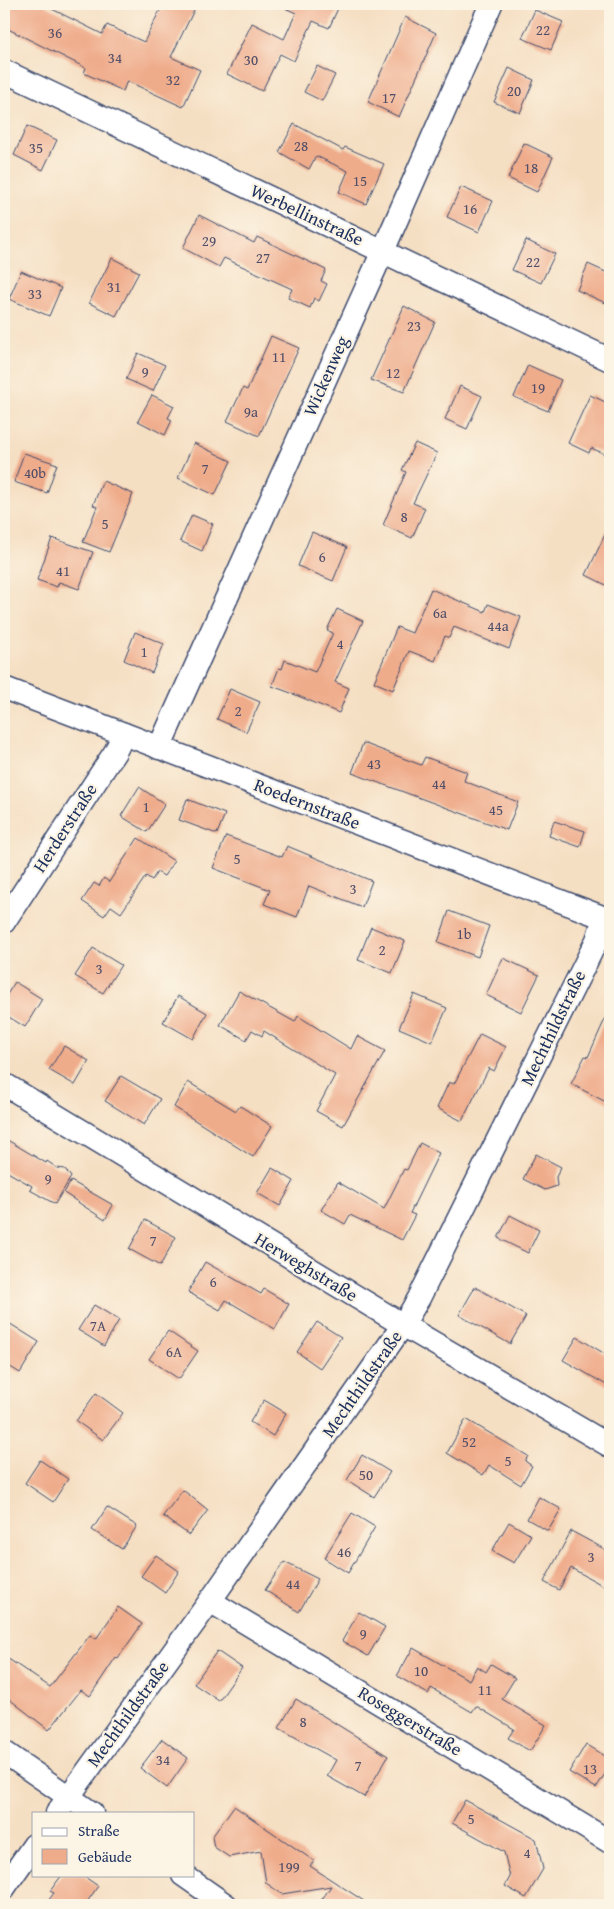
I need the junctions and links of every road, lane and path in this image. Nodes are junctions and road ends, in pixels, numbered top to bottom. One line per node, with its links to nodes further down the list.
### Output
1 (491, 4): 3 (street, Wickenweg)
2 (4, 72): 3 (street, Werbellinstraße)
3 (383, 251): 4 (street, Werbellinstraße); 7 (street, Wickenweg)
4 (610, 360)
5 (4, 688): 6 (street, Roedernstraße)
6 (124, 734): 7 (street, Roedernstraße); 9 (street, Herderstraße)
7 (159, 748): 8 (street, Roedernstraße)
8 (607, 919): 11 (street, Mechthildstraße)
9 (4, 922)
10 (4, 1084): 11 (street, Herweghstraße)
11 (403, 1325): 12 (street, Herweghstraße); 13 (street, Mechthildstraße)
12 (610, 1446)
13 (210, 1601): 15 (street, Mechthildstraße); 17 (street, Roseggerstraße)
14 (4, 1752): 15 (street)
15 (62, 1804): 16 (street)
16 (89, 1812)
17 (610, 1842)
18 (32, 1848): 20 (street)
19 (184, 1876): 21 (street)
20 (4, 1888)
21 (226, 1905)

